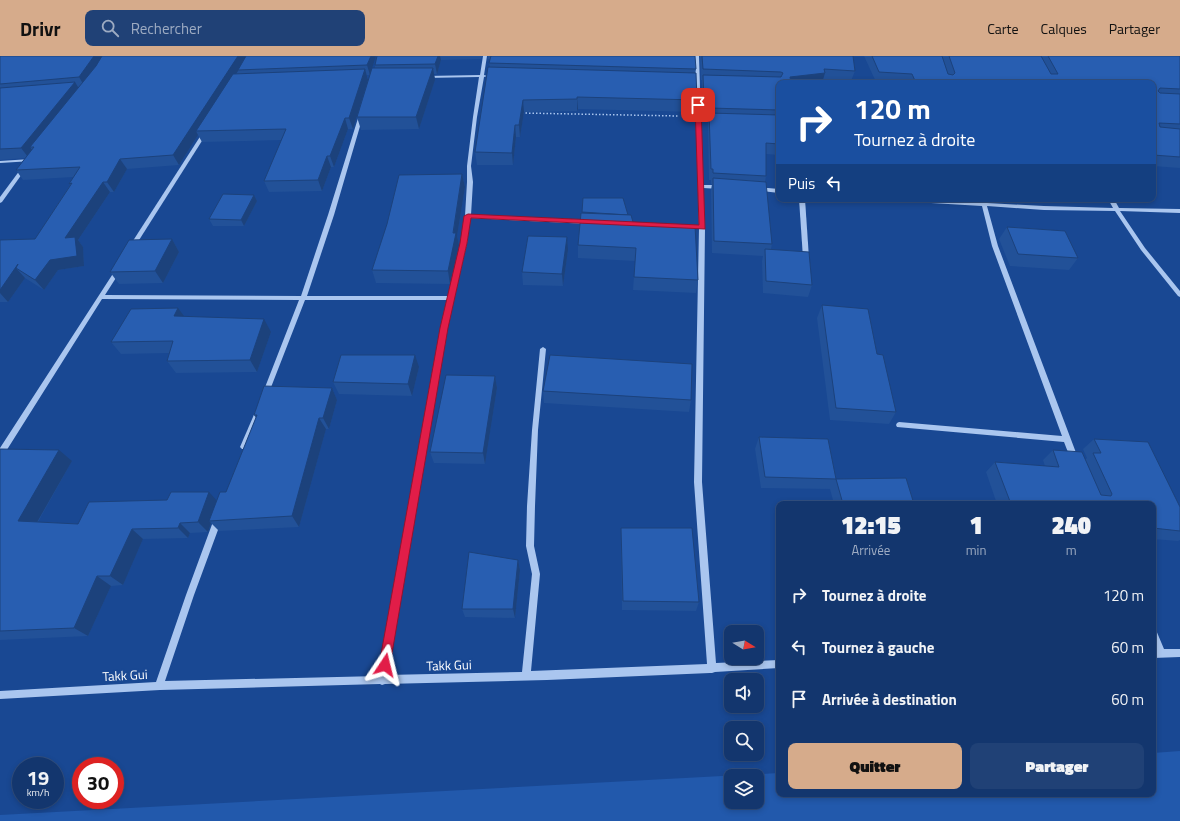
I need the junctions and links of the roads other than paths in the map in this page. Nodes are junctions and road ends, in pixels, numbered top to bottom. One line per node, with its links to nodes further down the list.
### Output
1 (485, 56): 3 (street)
2 (697, 56): 6 (street)
3 (481, 76): 4 (street); 5 (street); 25 (street)
4 (488, 76)
5 (419, 77)
6 (695, 82): 7 (street); 9 (street)
7 (705, 82)
8 (363, 108): 34 (street)
9 (699, 119): 10 (street); 15 (street)
10 (706, 121)
11 (207, 129): 29 (street)
12 (35, 154): 13 (street)
13 (30, 160): 14 (street); 19 (street)
14 (0, 162)
15 (700, 186): 16 (street); 28 (street)
16 (724, 187)
17 (747, 189): 18 (street)
18 (776, 191)
19 (0, 202)
20 (802, 202): 30 (street)
21 (984, 202): 23 (street); 38 (street)
22 (1113, 202): 23 (street)
23 (1117, 210): 24 (street); 32 (street)
24 (1180, 211)
25 (468, 216): 26 (street); 35 (street)
26 (593, 222)
27 (695, 227): 28 (street)
28 (702, 228): 48 (street)
29 (130, 251)
30 (806, 258)
31 (122, 264): 33 (street)
32 (1180, 295)
33 (100, 297): 34 (street); 39 (street)
34 (303, 298): 35 (street); 40 (street)
35 (451, 298): 50 (street)
36 (543, 349): 49 (street)
37 (899, 425): 38 (street)
38 (1066, 439): 41 (street)
39 (0, 454)
40 (241, 455)
41 (1077, 465)
42 (220, 514): 51 (street)
43 (1156, 640): 45 (street)
44 (1156, 654): 45 (street)
45 (1162, 654): 46 (street)
46 (1180, 654)
47 (776, 664): 48 (street, Takk Gui)
48 (712, 669): 49 (street, Takk Gui)
49 (526, 675): 50 (street, Takk Gui)
50 (382, 681): 51 (street, Takk Gui)
51 (159, 686): 52 (street, Takk Gui)
52 (0, 695)

